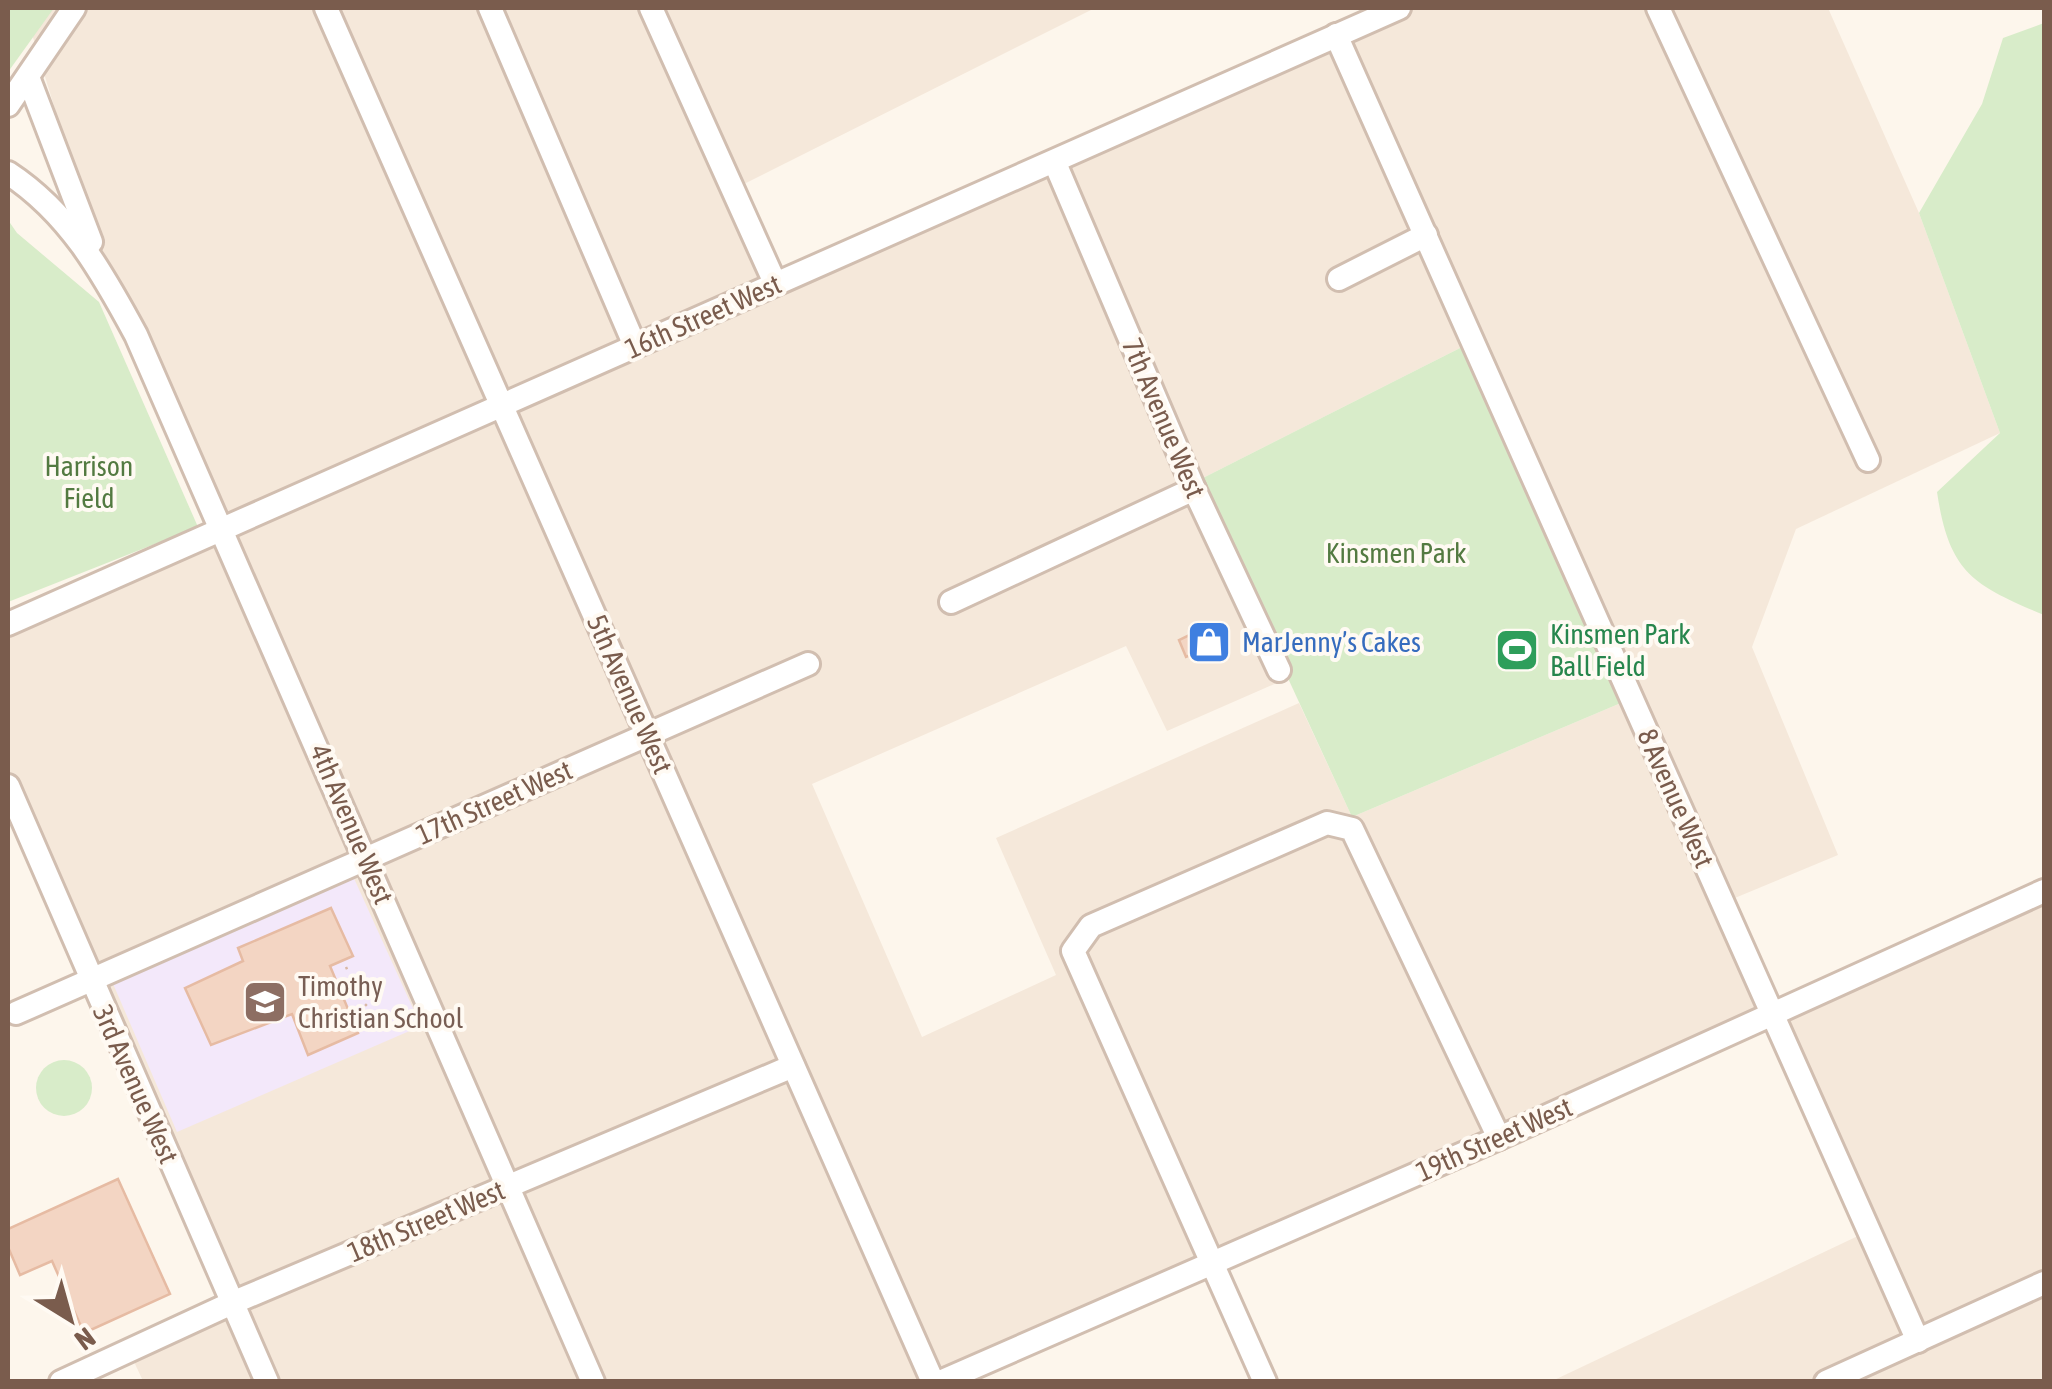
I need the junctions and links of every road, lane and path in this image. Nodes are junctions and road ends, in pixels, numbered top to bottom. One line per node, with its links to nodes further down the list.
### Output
1 (74, 8): 8 (street)
2 (326, 8): 17 (street, 5th Avenue West)
3 (490, 8): 16 (street)
4 (651, 8): 15 (street)
5 (1398, 8): 7 (street, 16th Street West)
6 (1658, 8): 18 (street)
7 (1336, 35): 10 (street, 16th Street West); 12 (street, 8 Avenue West)
8 (28, 76): 9 (street); 13 (street, 4th Avenue West)
9 (8, 105)
10 (1055, 163): 15 (street, 16th Street West); 19 (street, 7th Avenue West)
11 (8, 173): 13 (street, 4th Avenue West)
12 (1426, 235): 14 (street); 33 (street, 8 Avenue West)
13 (102, 270): 20 (street, 4th Avenue West)
14 (1339, 279)
15 (776, 284): 16 (street, 16th Street West)
16 (635, 346): 17 (street, 16th Street West)
17 (502, 406): 20 (street, 16th Street West); 25 (street, 5th Avenue West)
18 (1868, 460)
19 (1194, 489): 21 (street); 24 (street, 7th Avenue West)
20 (223, 527): 22 (street, 16th Street West); 27 (street, 4th Avenue West)
21 (951, 602)
22 (8, 624)
23 (808, 664): 25 (street, 17th Street West)
24 (1279, 670)
25 (648, 735): 27 (street, 17th Street West); 34 (street, 5th Avenue West)
26 (8, 786): 30 (street, 3rd Avenue West)
27 (367, 858): 30 (street, 17th Street West); 31 (street, 4th Avenue West)
28 (2044, 891): 33 (street, 19th Street West)
29 (346, 967): 31 (path)
30 (91, 980): 32 (street, 17th Street West); 39 (street, 3rd Avenue West)
31 (432, 1012): 36 (street, 4th Avenue West)
32 (16, 1013)
33 (1772, 1014): 35 (street, 19th Street West); 40 (street, 8 Avenue West)
34 (793, 1066): 36 (street, 18th Street West); 44 (street, 5th Avenue West)
35 (1498, 1138): 37 (street, 19th Street West); 37 (street)
36 (506, 1188): 39 (street, 18th Street West); 43 (street, 4th Avenue West)
37 (1211, 1262): 44 (street, 19th Street West); 45 (street)
38 (2044, 1284): 40 (street)
39 (232, 1303): 41 (street, 18th Street West); 42 (street, 3rd Avenue West)
40 (1918, 1341): 46 (street)
41 (61, 1382)
42 (267, 1382)
43 (593, 1382)
44 (937, 1382)
45 (1265, 1382)
46 (1826, 1382)

